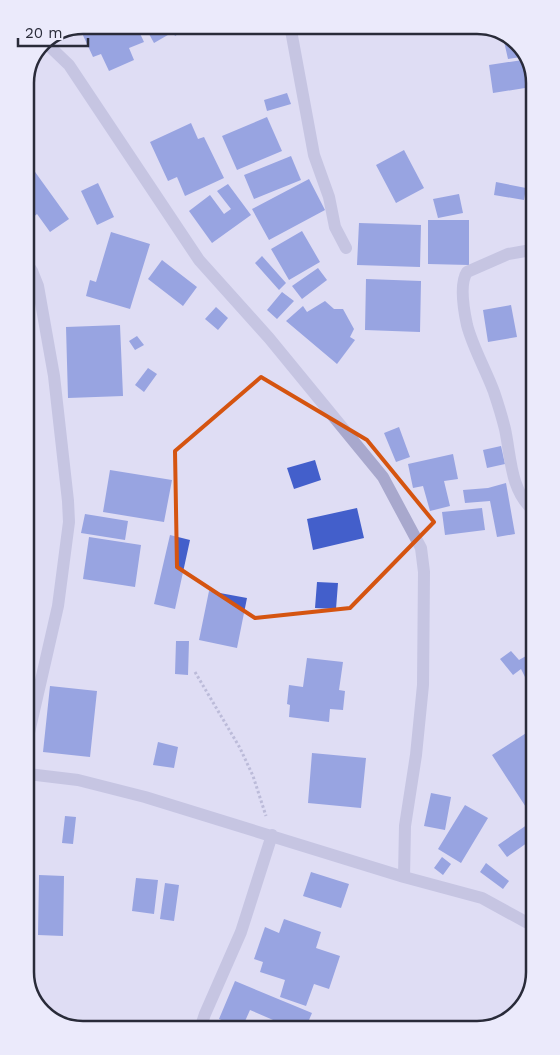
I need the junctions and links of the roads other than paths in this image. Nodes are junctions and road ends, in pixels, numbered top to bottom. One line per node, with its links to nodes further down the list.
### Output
1 (292, 34): 3 (street)
2 (50, 47): 10 (street)
3 (346, 248)
4 (526, 251): 6 (street)
5 (34, 276): 7 (street)
6 (526, 504)
7 (34, 711)
8 (34, 775): 9 (street)
9 (272, 836): 10 (street); 12 (street)
10 (404, 877): 11 (street)
11 (526, 922)
12 (202, 1021)

